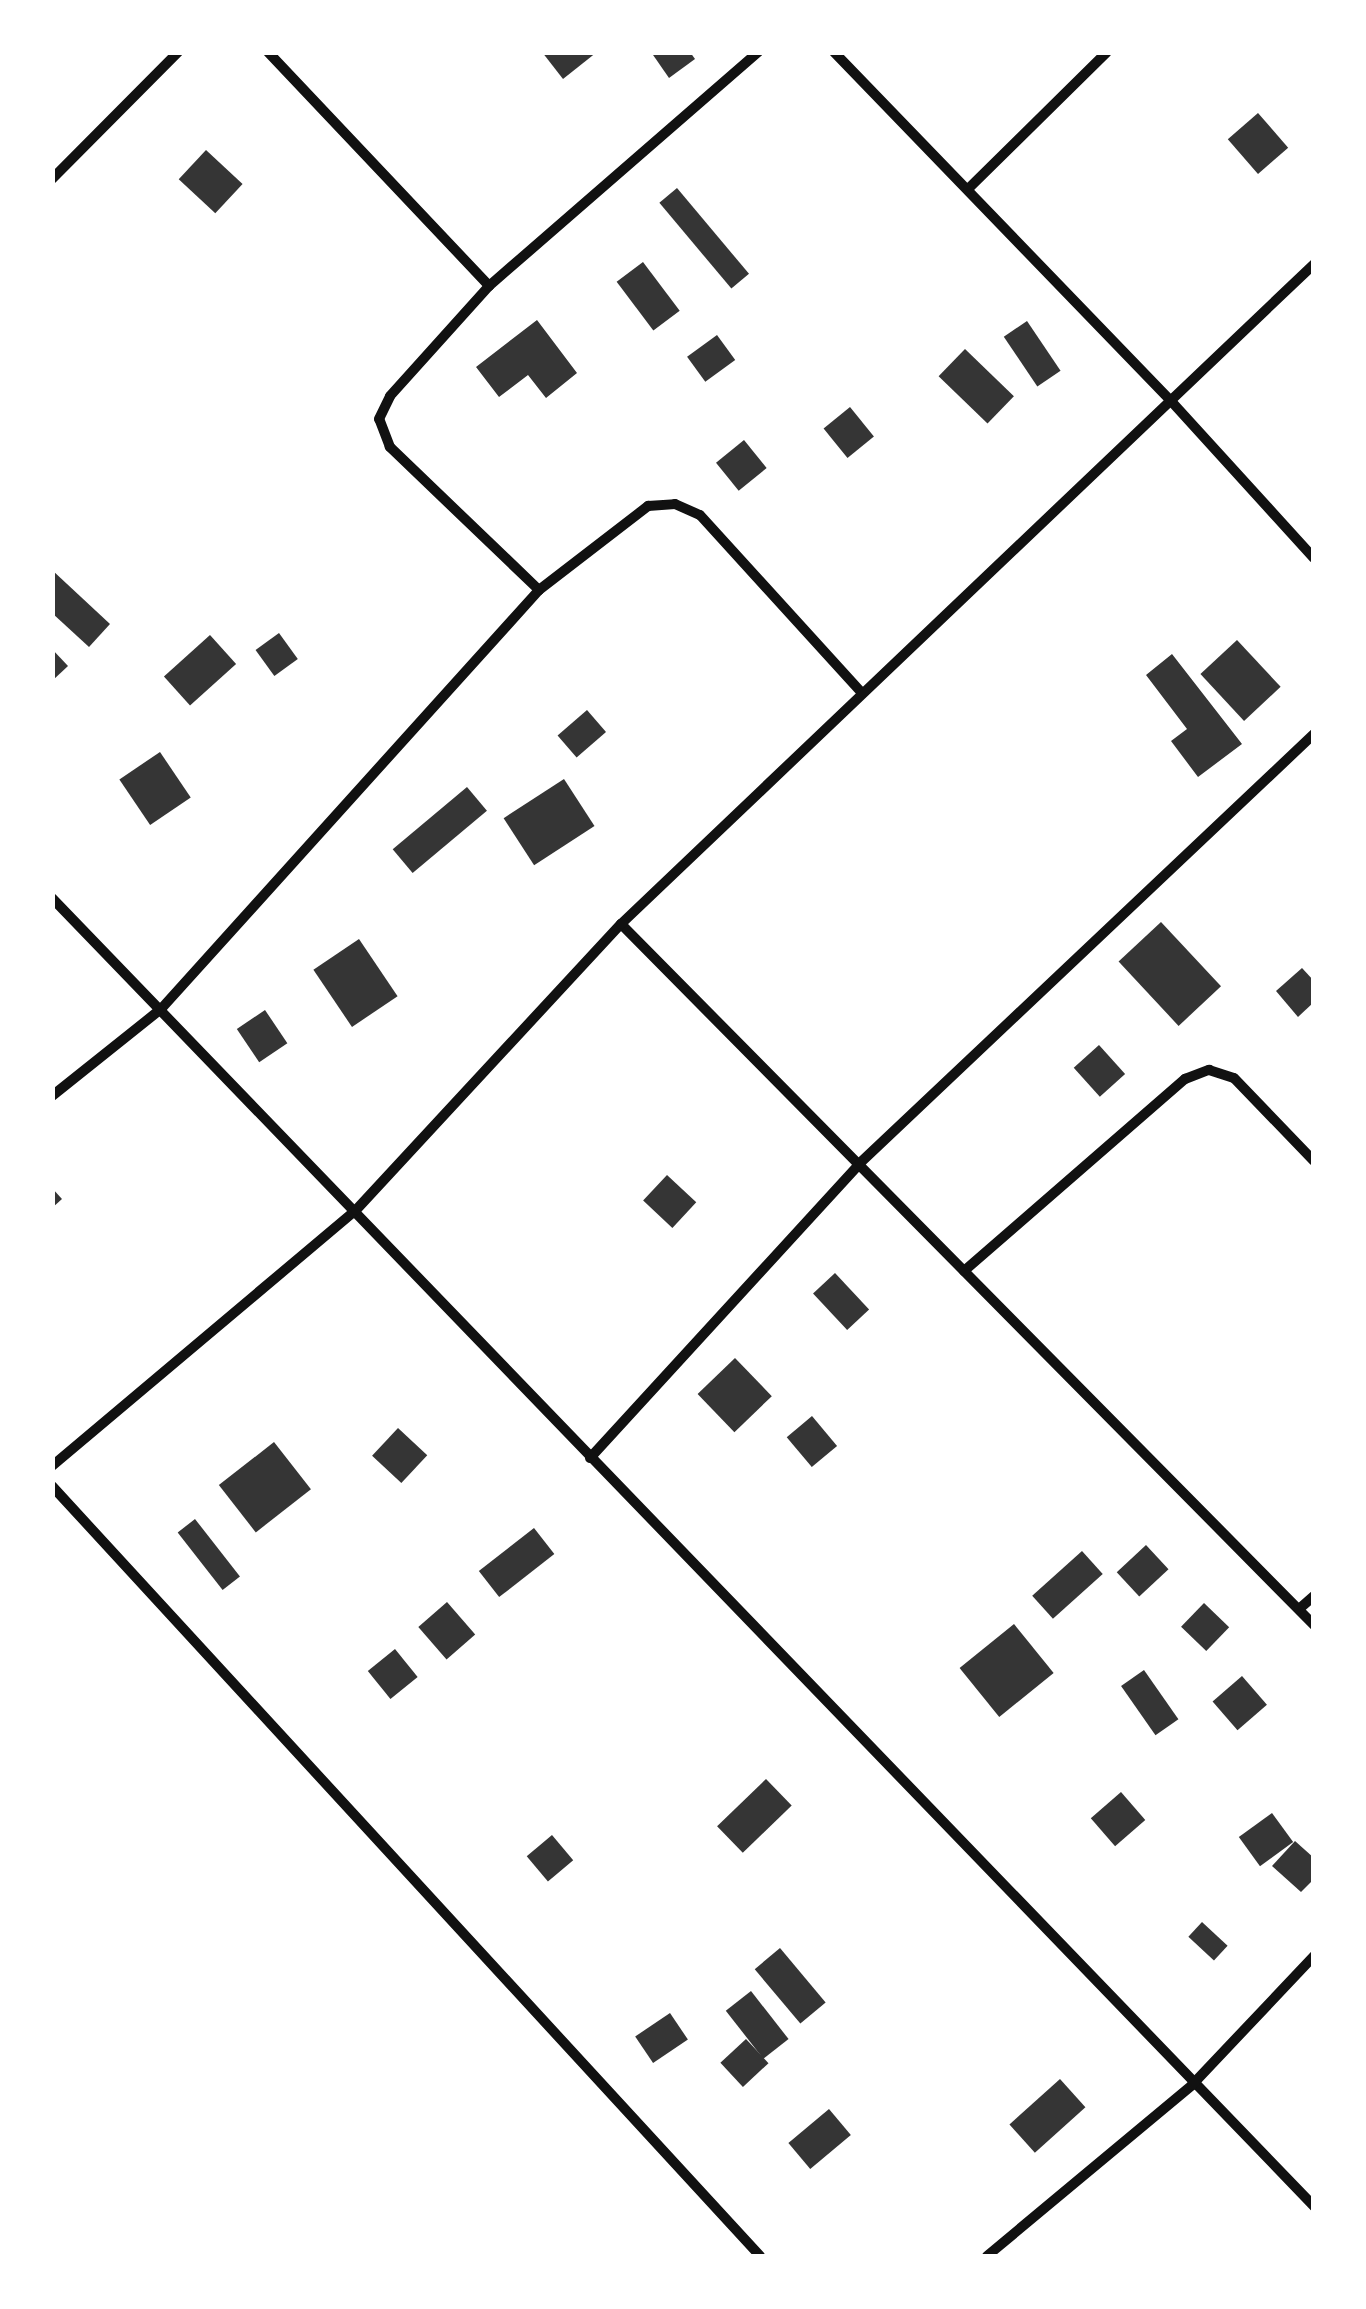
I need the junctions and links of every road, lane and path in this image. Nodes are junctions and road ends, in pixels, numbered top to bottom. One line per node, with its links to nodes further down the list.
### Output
1 (178, 52): 6 (street)
2 (268, 52): 9 (street)
3 (758, 52): 9 (street)
4 (834, 52): 7 (street)
5 (1107, 52): 7 (street)
6 (52, 179)
7 (968, 189): 10 (street)
8 (1314, 264): 10 (street)
9 (489, 286): 12 (street)
10 (1170, 401): 11 (street); 13 (street)
11 (1314, 558)
12 (539, 590): 13 (street); 17 (street)
13 (862, 693): 16 (street)
14 (1314, 734): 20 (street)
15 (52, 898): 17 (street)
16 (621, 924): 20 (street); 21 (street)
17 (161, 1009): 18 (street); 21 (street)
18 (52, 1096)
19 (1314, 1161): 22 (street)
20 (860, 1163): 22 (street); 23 (street)
21 (356, 1210): 23 (street); 24 (street)
22 (964, 1271): 27 (street)
23 (590, 1458): 30 (street)
24 (52, 1466)
25 (52, 1486): 32 (street)
26 (1314, 1596): 27 (street)
27 (1298, 1609): 28 (street)
28 (1314, 1625)
29 (1314, 1956): 30 (street)
30 (1192, 2085): 31 (street); 33 (street)
31 (1314, 2206)
32 (760, 2256)
33 (987, 2256)

